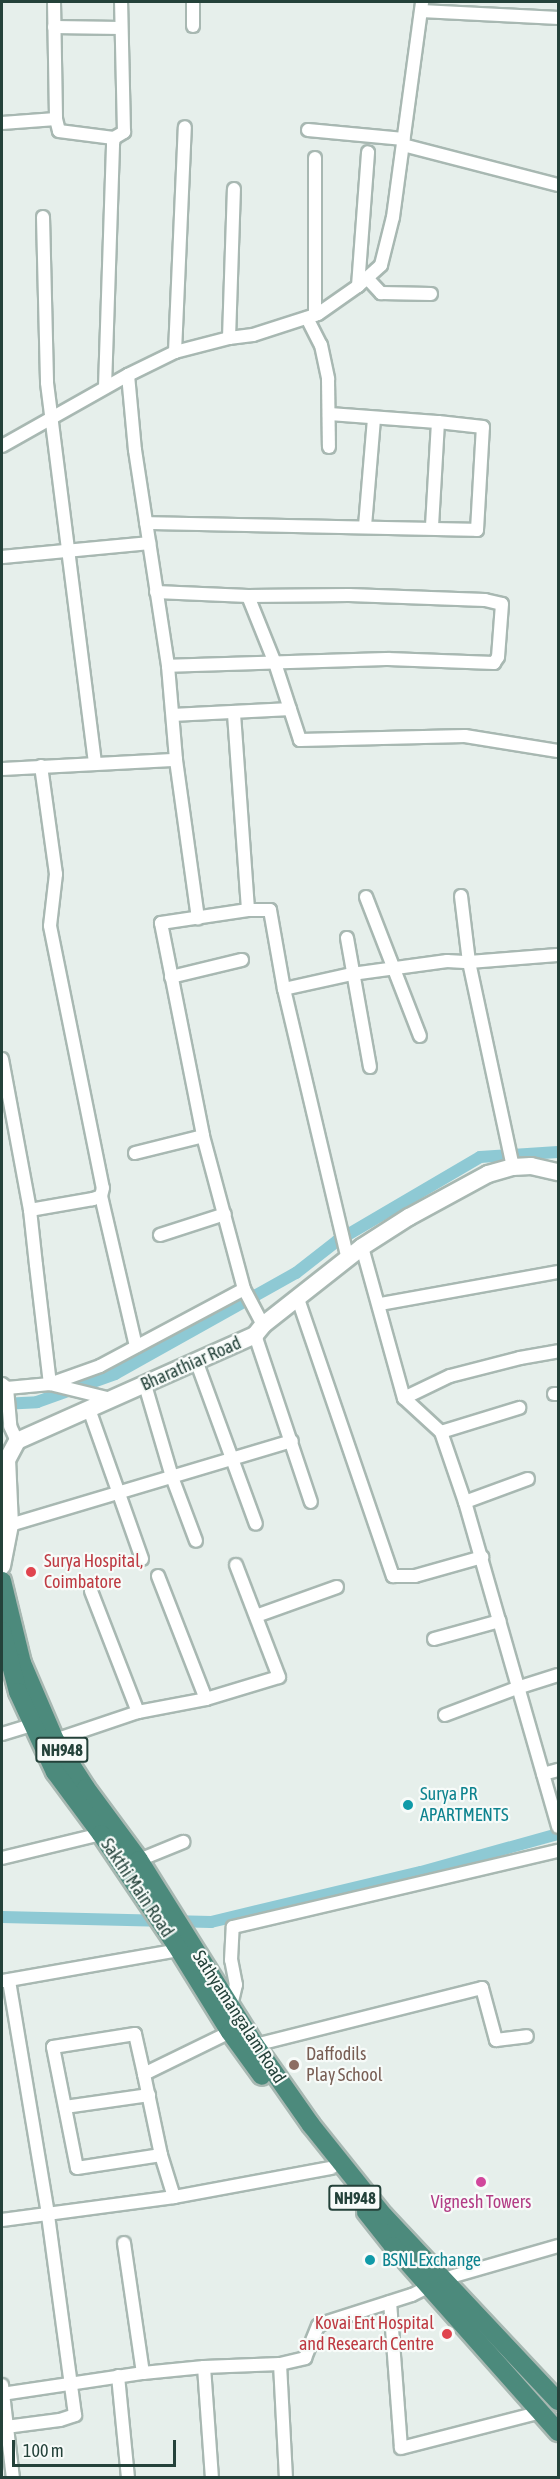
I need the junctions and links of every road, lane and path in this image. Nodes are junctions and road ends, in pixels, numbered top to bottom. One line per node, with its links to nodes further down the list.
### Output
1 (54, 2): 7 (street)
2 (121, 2): 8 (street)
3 (193, 2): 6 (street)
4 (422, 6): 5 (street); 14 (street)
5 (558, 18)
6 (193, 26)
7 (54, 27): 8 (street); 9 (street)
8 (121, 28): 13 (street)
9 (56, 119): 10 (street); 13 (street)
10 (2, 123)
11 (185, 127): 24 (street)
12 (308, 130): 14 (street)
13 (114, 138): 26 (street)
14 (404, 142): 17 (street); 20 (street)
15 (369, 152): 20 (street)
16 (315, 158): 22 (street)
17 (558, 185)
18 (234, 189): 23 (street)
19 (43, 217): 29 (street)
20 (363, 282): 21 (street); 22 (street)
21 (430, 294)
22 (311, 317): 23 (street); 27 (street)
23 (229, 338): 24 (street)
24 (176, 352): 25 (street)
25 (128, 375): 26 (street); 33 (street)
26 (105, 387): 29 (street)
27 (329, 414): 28 (street); 32 (street)
28 (374, 419): 30 (street); 34 (street)
29 (51, 420): 31 (street); 37 (street)
30 (438, 423): 35 (street); 35 (street)
31 (2, 446)
32 (329, 447)
33 (146, 523): 34 (street); 36 (street)
34 (365, 526): 35 (street)
35 (432, 527)
36 (149, 543): 37 (street); 39 (street)
37 (70, 548): 38 (street); 48 (street)
38 (2, 557)
39 (156, 592): 40 (street); 42 (street)
40 (248, 596): 41 (street); 41 (street)
41 (275, 663): 42 (street); 43 (street)
42 (168, 666): 45 (street)
43 (290, 709): 44 (street); 46 (street)
44 (234, 714): 45 (street); 53 (street)
45 (173, 716): 47 (street)
46 (558, 751)
47 (176, 760): 48 (street); 54 (street)
48 (95, 763): 49 (street)
49 (41, 766): 50 (street); 70 (street)
50 (2, 769)
51 (461, 896): 58 (street)
52 (366, 897): 59 (street)
53 (248, 910): 54 (street); 62 (street)
54 (198, 918): 61 (street)
55 (346, 938): 60 (street)
56 (558, 955): 58 (street)
57 (242, 960): 61 (street)
58 (469, 962): 59 (street); 68 (street)
59 (395, 968): 60 (street); 63 (street)
60 (352, 974): 62 (street); 65 (street)
61 (171, 977): 66 (street)
62 (284, 989): 75 (street)
63 (420, 1036)
64 (2, 1059): 71 (street)
65 (370, 1067)
66 (203, 1136): 67 (street); 72 (street)
67 (135, 1153)
68 (513, 1166): 69 (main road, Bharathiar Road); 74 (main road, Bharathiar Road)
69 (558, 1172)
70 (101, 1196): 71 (street); 81 (street)
71 (30, 1210): 84 (street)
72 (225, 1214): 73 (street); 77 (street)
73 (160, 1235)
74 (362, 1247): 75 (main road, Bharathiar Road); 79 (street)
75 (348, 1258): 78 (main road, Bharathiar Road)
76 (558, 1272): 79 (street)
77 (245, 1290): 80 (street); 81 (street)
78 (298, 1299): 80 (main road, Bharathiar Road); 103 (street)
79 (380, 1304): 87 (street)
80 (260, 1327): 83 (main road, Bharathiar Road); 93 (street)
81 (135, 1346): 84 (street)
82 (558, 1351): 87 (street)
83 (197, 1363): 85 (main road, Bharathiar Road); 94 (street)
84 (51, 1384): 86 (street); 88 (street)
85 (145, 1385): 88 (main road, Bharathiar Road); 95 (street)
86 (5, 1386): 92 (street)
87 (405, 1398): 91 (street)
88 (111, 1399): 90 (main road, Bharathiar Road)
89 (519, 1408): 91 (street)
90 (89, 1409): 92 (main road, Bharathiar Road); 97 (street)
91 (441, 1432): 99 (street)
92 (13, 1433): 101 (main road)
93 (292, 1440): 94 (street); 98 (street)
94 (232, 1458): 95 (street); 100 (street)
95 (172, 1477): 97 (street); 102 (street)
96 (528, 1479): 99 (street)
97 (119, 1493): 101 (street); 104 (street)
98 (311, 1502)
99 (465, 1502): 103 (street)
100 (256, 1524)
101 (10, 1525): 106 (main road)
102 (196, 1541)
103 (482, 1557): 112 (street)
104 (142, 1559)
105 (236, 1565): 111 (street)
106 (2, 1566)
107 (158, 1576): 117 (street)
108 (2, 1581): 122 (highway, Sathyamangalam Road / NH948)
109 (337, 1587): 111 (street)
110 (91, 1591): 118 (street)
111 (255, 1616): 117 (street)
112 (500, 1621): 114 (street); 116 (street)
113 (2, 1631): 120 (highway, Sakthi Main Road / NH948)
114 (434, 1639)
115 (558, 1675): 116 (street)
116 (517, 1688): 119 (street); 124 (street)
117 (206, 1699): 118 (street)
118 (138, 1712): 122 (street)
119 (445, 1715)
120 (32, 1725): 121 (street); 126 (highway, Sakthi Main Road / NH948)
121 (2, 1734)
122 (55, 1740): 130 (highway, Sathyamangalam Road / NH948)
123 (558, 1770): 124 (street)
124 (543, 1774): 125 (street)
125 (558, 1827)
126 (101, 1834): 129 (street); 131 (highway, Sakthi Main Road / NH948)
127 (183, 1842): 130 (street)
128 (558, 1851): 133 (street)
129 (2, 1858)
130 (139, 1860): 131 (highway, Sathyamangalam Road / NH948)
131 (182, 1947): 132 (street); 133 (highway, Sathyamangalam Road / NH948); 134 (highway, Sakthi Main Road / NH948)
132 (5, 1980): 143 (street)
133 (231, 2006): 136 (highway, Sathyamangalam Road / NH948)
134 (230, 2032): 137 (street); 141 (highway, Sakthi Main Road / NH948)
135 (527, 2036): 136 (street)
136 (255, 2045): 147 (highway, Sathyamangalam Road / NH948)
137 (144, 2074): 138 (street); 139 (street)
138 (149, 2096): 139 (street); 140 (street)
139 (65, 2107): 140 (street)
140 (161, 2155): 142 (street)
141 (330, 2168): 142 (street); 147 (highway, Sakthi Main Road / NH948)
142 (174, 2197): 143 (street)
143 (48, 2214): 144 (street); 153 (street)
144 (2, 2220)
145 (124, 2243): 151 (street)
146 (558, 2246): 147 (street)
147 (436, 2283): 148 (street); 155 (highway, Sathyamangalam Road / NH948); 156 (highway, Sakthi Main Road / NH948)
148 (390, 2302): 149 (street); 156 (street)
149 (280, 2364): 150 (street); 162 (street)
150 (204, 2367): 151 (street); 161 (street)
151 (143, 2373): 152 (street)
152 (118, 2376): 153 (street); 160 (street)
153 (70, 2383): 154 (street); 157 (street)
154 (2, 2391): 157 (street)
155 (558, 2401)
156 (541, 2412): 158 (highway, Sakthi Main Road / NH948)
157 (6, 2427): 159 (street)
158 (558, 2432)
159 (13, 2478)
160 (128, 2478)
161 (212, 2478)
162 (286, 2478)

